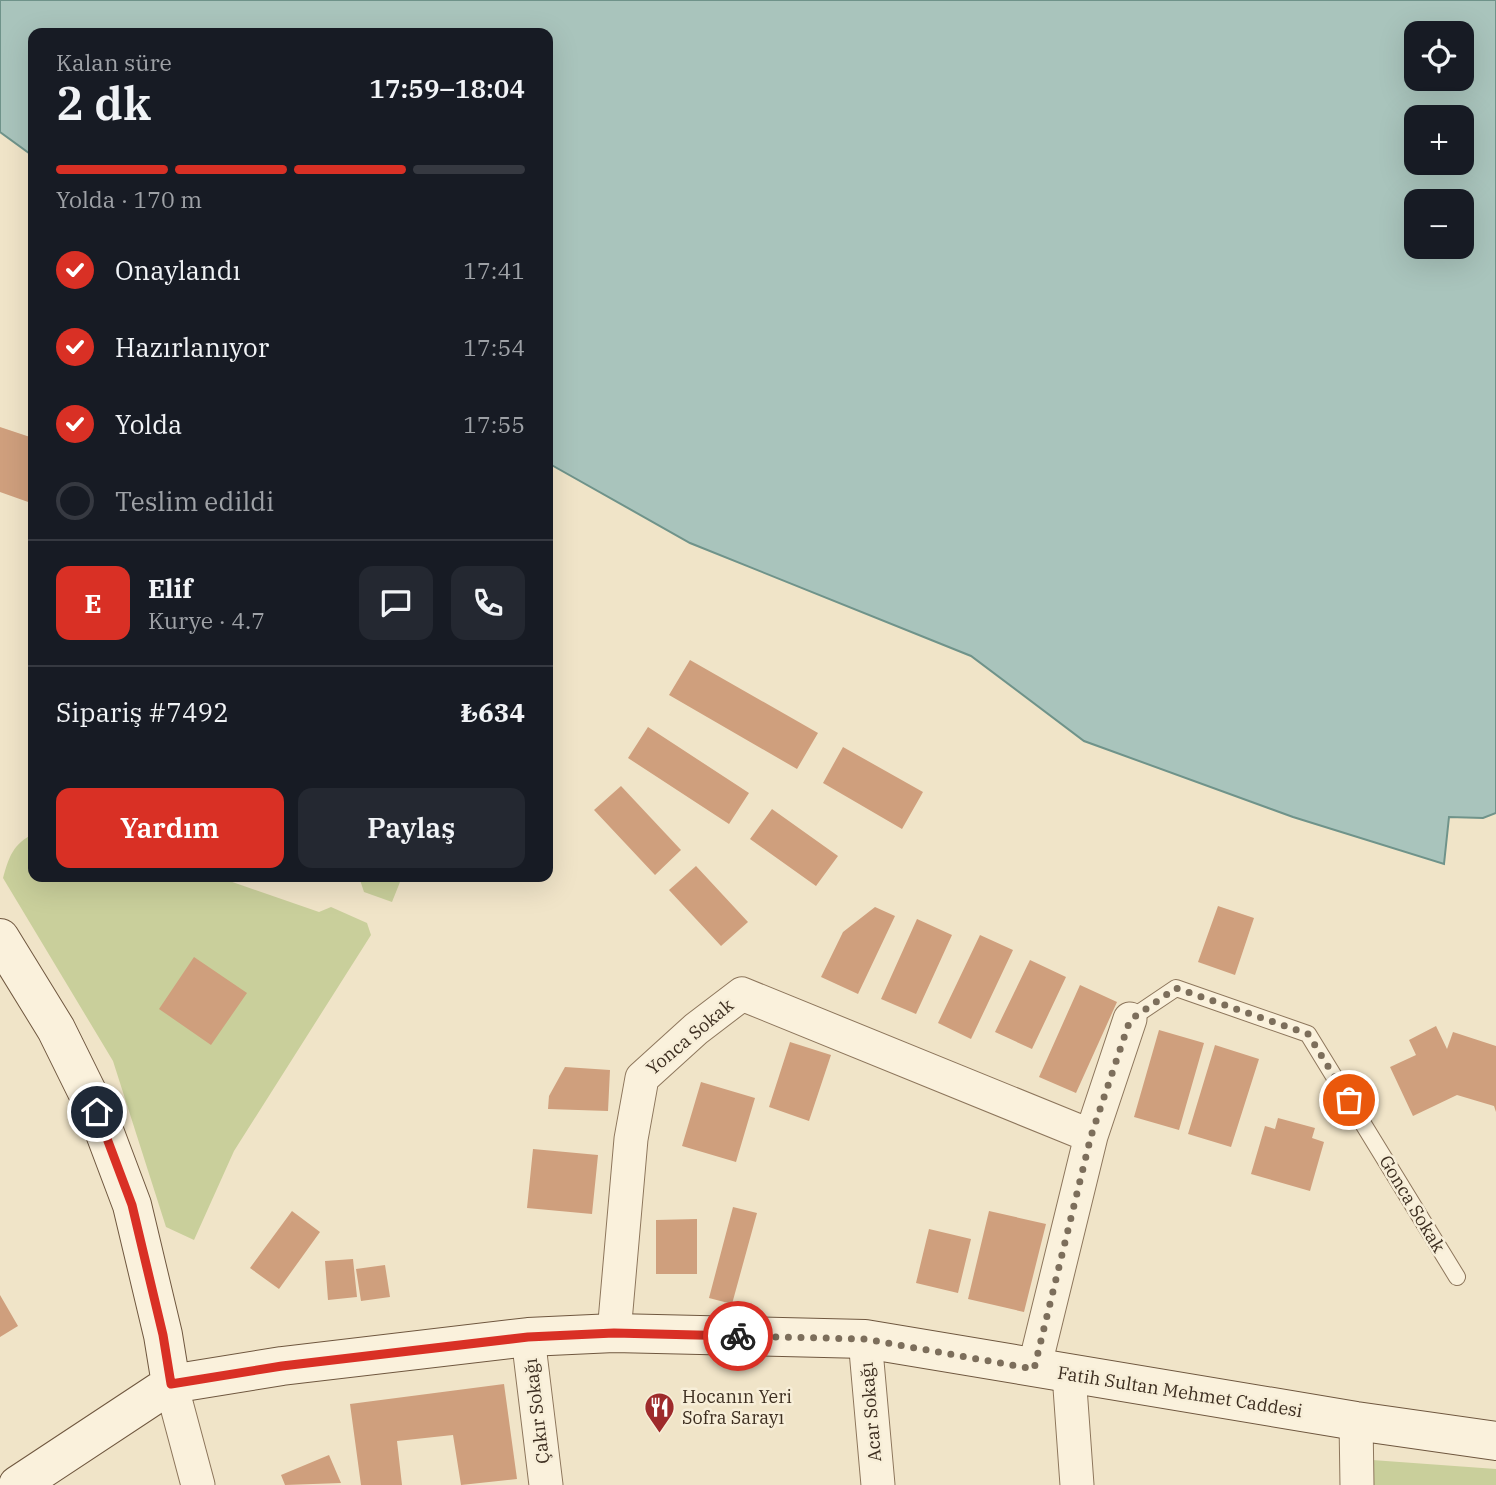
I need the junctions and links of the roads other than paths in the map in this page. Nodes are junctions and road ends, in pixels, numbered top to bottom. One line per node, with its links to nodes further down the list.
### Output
1 (0, 937): 9 (street)
2 (1130, 1020): 3 (street, Gonca Sokak); 4 (lane, Gonca Sokak)
3 (1091, 1136): 5 (street, Yonca Sokak); 8 (street, Gonca Sokak)
4 (1457, 1277)
5 (614, 1333): 6 (street, Fatih Sultan Mehmet Caddesi); 7 (street, Fatih Sultan Mehmet Caddesi)
6 (528, 1337): 9 (street, Fatih Sultan Mehmet Caddesi); 14 (street, Çakır Sokağı)
7 (865, 1339): 8 (street, Fatih Sultan Mehmet Caddesi); 15 (street, Acar Sokağı)
8 (1052, 1371): 10 (street, Fatih Sultan Mehmet Caddesi); 16 (street, Gonca Sokak)
9 (171, 1384): 12 (street, Fatih Sultan Mehmet Caddesi); 13 (street)
10 (1356, 1421): 11 (street, Fatih Sultan Mehmet Caddesi); 17 (street)
11 (1496, 1441)
12 (18, 1485)
13 (198, 1485)
14 (546, 1485)
15 (878, 1485)
16 (1077, 1485)
17 (1357, 1485)

